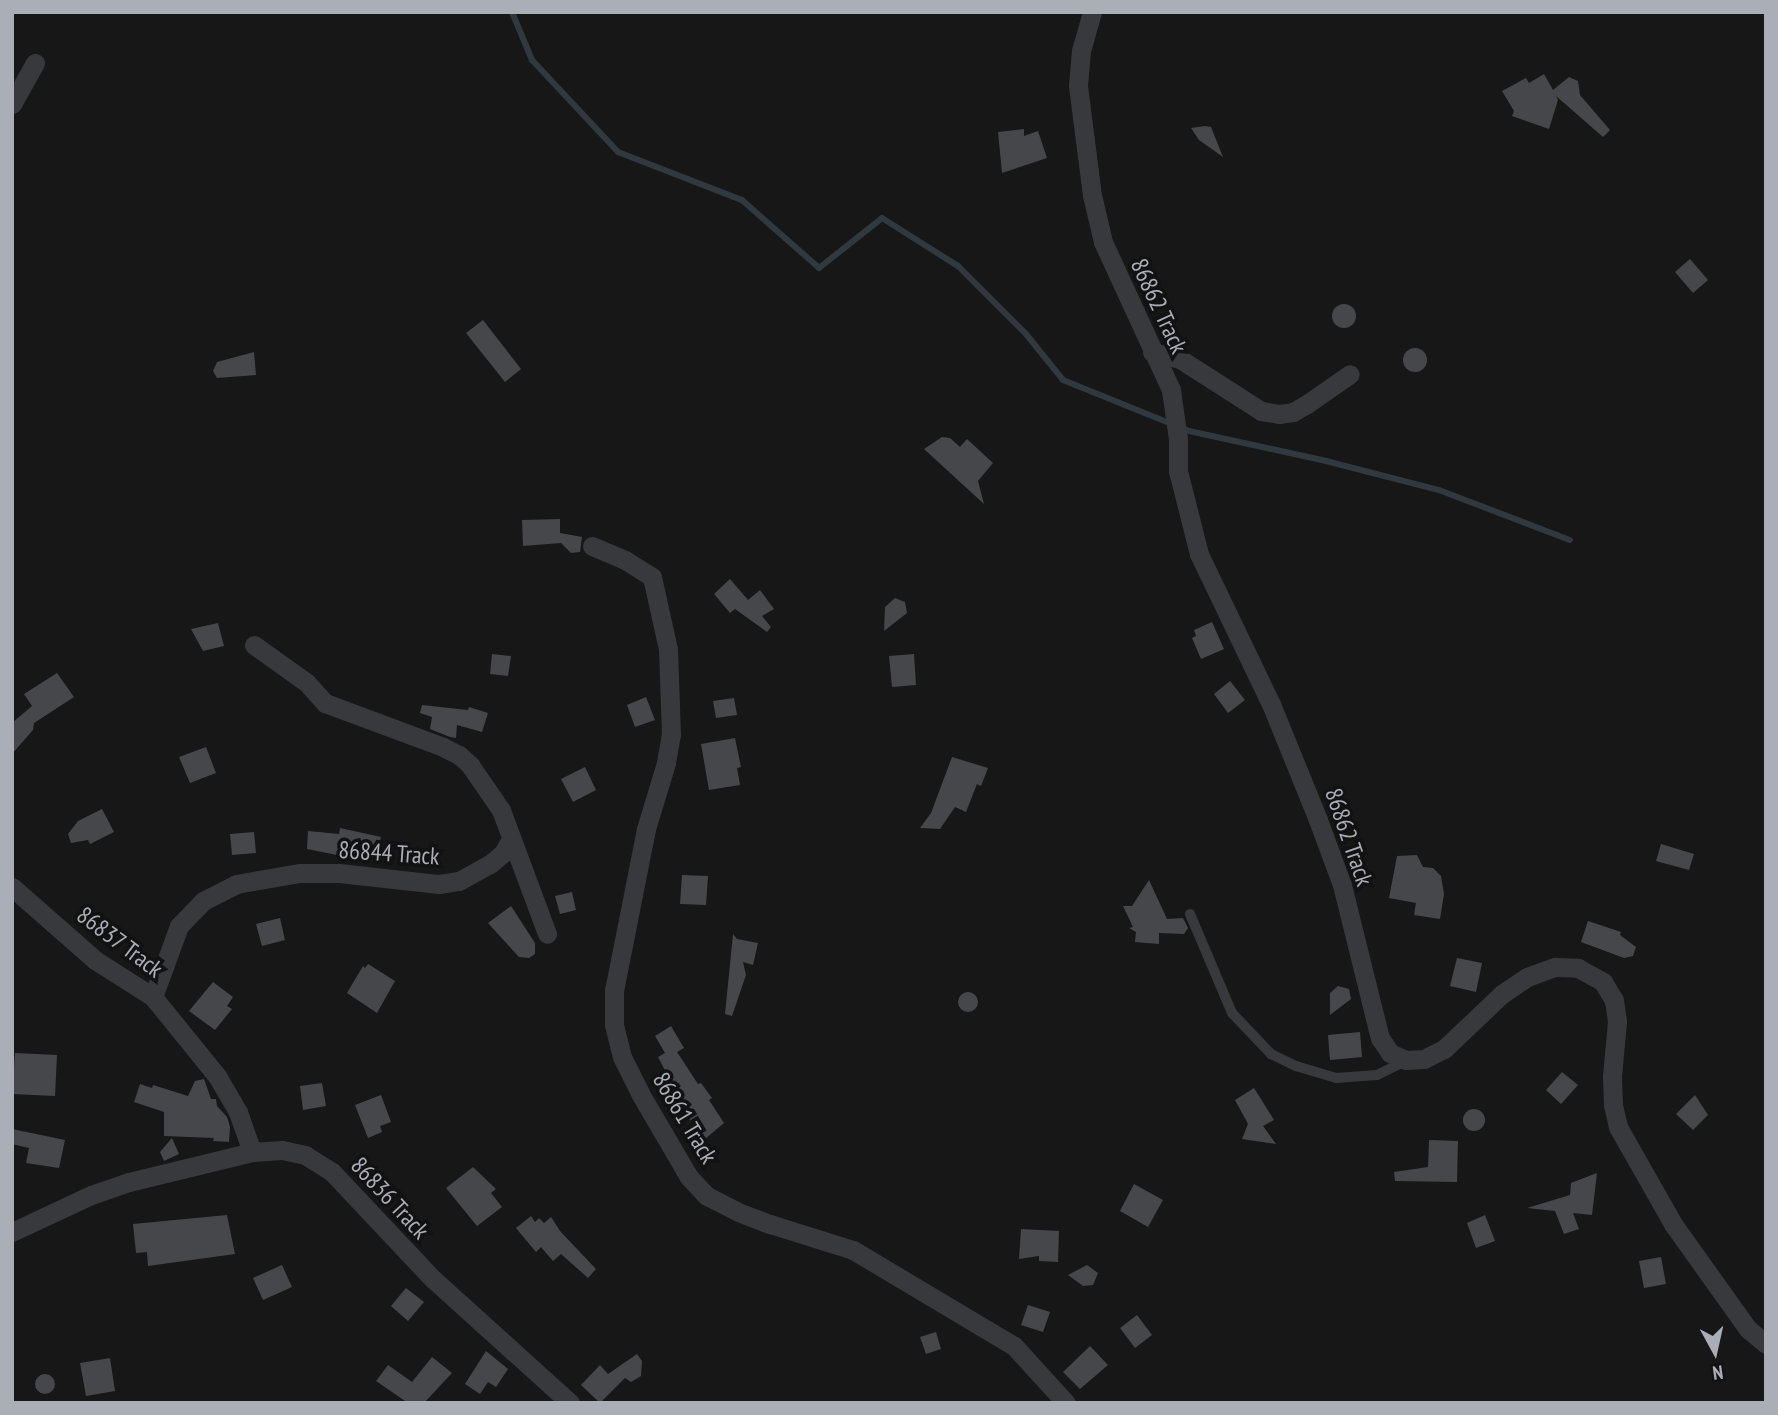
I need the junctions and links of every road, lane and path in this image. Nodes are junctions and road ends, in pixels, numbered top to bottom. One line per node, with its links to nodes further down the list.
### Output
1 (1092, 12): 4 (street, 86862 Track)
2 (35, 63): 3 (street)
3 (12, 104)
4 (1152, 352): 5 (street); 13 (street, 86862 Track)
5 (1350, 374)
6 (592, 546): 18 (street, 86861 Track)
7 (254, 645): 8 (street)
8 (511, 839): 11 (street); 12 (street, 86844 Track)
9 (12, 887): 12 (street, 86837 Track)
10 (1190, 914): 13 (lane)
11 (547, 934)
12 (153, 997): 14 (street, 86837 Track)
13 (1406, 1060): 16 (street)
14 (252, 1152): 15 (street, 86836 Track); 17 (street, 86836 Track)
15 (12, 1232)
16 (1764, 1347)
17 (570, 1403)
18 (1066, 1403)

